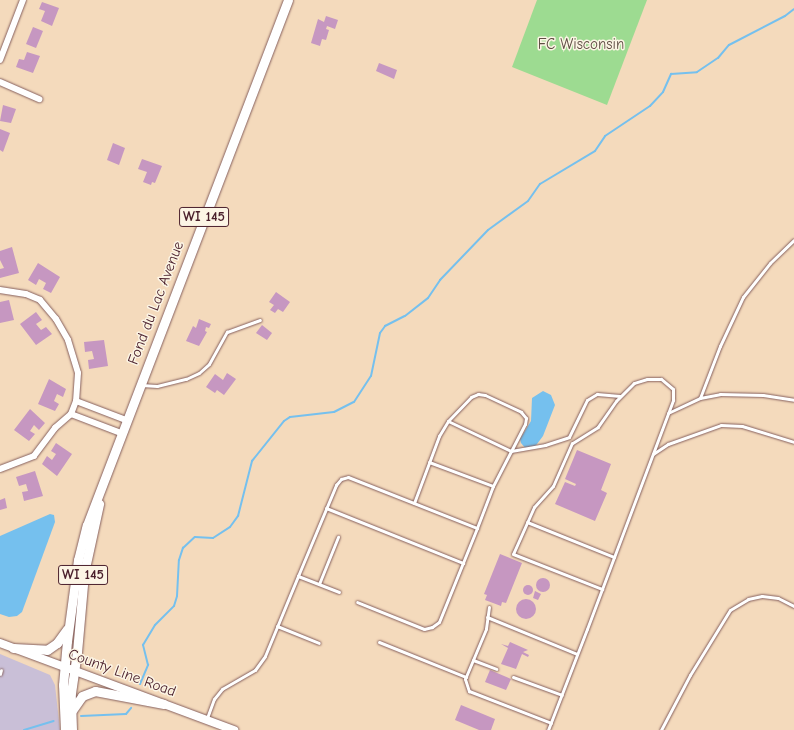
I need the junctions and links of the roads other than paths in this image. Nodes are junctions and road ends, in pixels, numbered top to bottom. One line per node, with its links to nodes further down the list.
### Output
1 (23, 0): 3 (street)
2 (288, 0): 9 (main road, Fond du Lac Avenue / WI 145)
3 (0, 60)
4 (0, 82): 5 (street)
5 (39, 99)
6 (794, 240): 11 (lane)
7 (0, 290): 13 (street)
8 (260, 320): 9 (lane)
9 (139, 385): 16 (main road, Fond du Lac Avenue / WI 145)
10 (620, 396): 14 (lane); 20 (lane); 28 (lane)
11 (700, 398): 12 (lane); 14 (lane)
12 (794, 400)
13 (76, 402): 15 (street); 16 (street)
14 (668, 413): 21 (lane)
15 (71, 414): 18 (street); 23 (street)
16 (126, 420): 18 (main road, Fond du Lac Avenue / WI 145)
17 (448, 421): 20 (lane); 20 (lane); 22 (lane)
18 (121, 433): 24 (main road, Fond du Lac Avenue / WI 145)
19 (794, 442): 21 (lane)
20 (511, 451): 25 (lane)
21 (652, 454): 31 (lane)
22 (430, 462): 25 (lane); 26 (lane)
23 (0, 469)
24 (104, 481): 42 (main road, Fond du Lac Avenue / WI 145); 51 (main road, Fond du Lac Avenue / WI 145)
25 (493, 486): 29 (lane)
26 (414, 503): 27 (lane); 29 (lane)
27 (326, 508): 32 (lane); 33 (lane)
28 (527, 522): 31 (lane); 35 (lane)
29 (477, 528): 32 (lane)
30 (338, 537): 34 (lane)
31 (614, 557): 35 (lane)
32 (463, 563): 37 (lane)
33 (298, 576): 34 (lane); 41 (lane)
34 (319, 584): 36 (lane)
35 (602, 589): 47 (lane)
36 (339, 592)
37 (358, 602)
38 (794, 606): 63 (lane)
39 (490, 607): 40 (lane)
40 (487, 617): 47 (lane); 48 (lane)
41 (278, 626): 43 (lane); 57 (lane)
42 (68, 628): 46 (main road); 49 (main road, Fond du Lac Avenue / WI 145)
43 (319, 642)
44 (379, 642): 52 (lane)
45 (0, 643): 46 (street, County Line Road)
46 (13, 648): 49 (street, County Line Road)
47 (578, 654): 54 (lane)
48 (473, 660): 50 (lane); 52 (lane)
49 (64, 667): 51 (street, County Line Road); 59 (main road, Fond du Lac Avenue / WI 145)
50 (496, 669)
51 (74, 670): 55 (street, County Line Road); 56 (main road, Fond du Lac Avenue / WI 145)
52 (466, 677): 58 (lane)
53 (513, 677): 54 (lane)
54 (562, 695): 58 (lane)
55 (164, 704): 56 (main road); 57 (street, County Line Road)
56 (70, 712): 60 (main road, Fond du Lac Avenue / WI 145)
57 (206, 720): 61 (street, County Line Road)
58 (551, 723): 62 (lane)
59 (64, 730)
60 (72, 730)
61 (234, 730)
62 (548, 730)
63 (661, 730)

